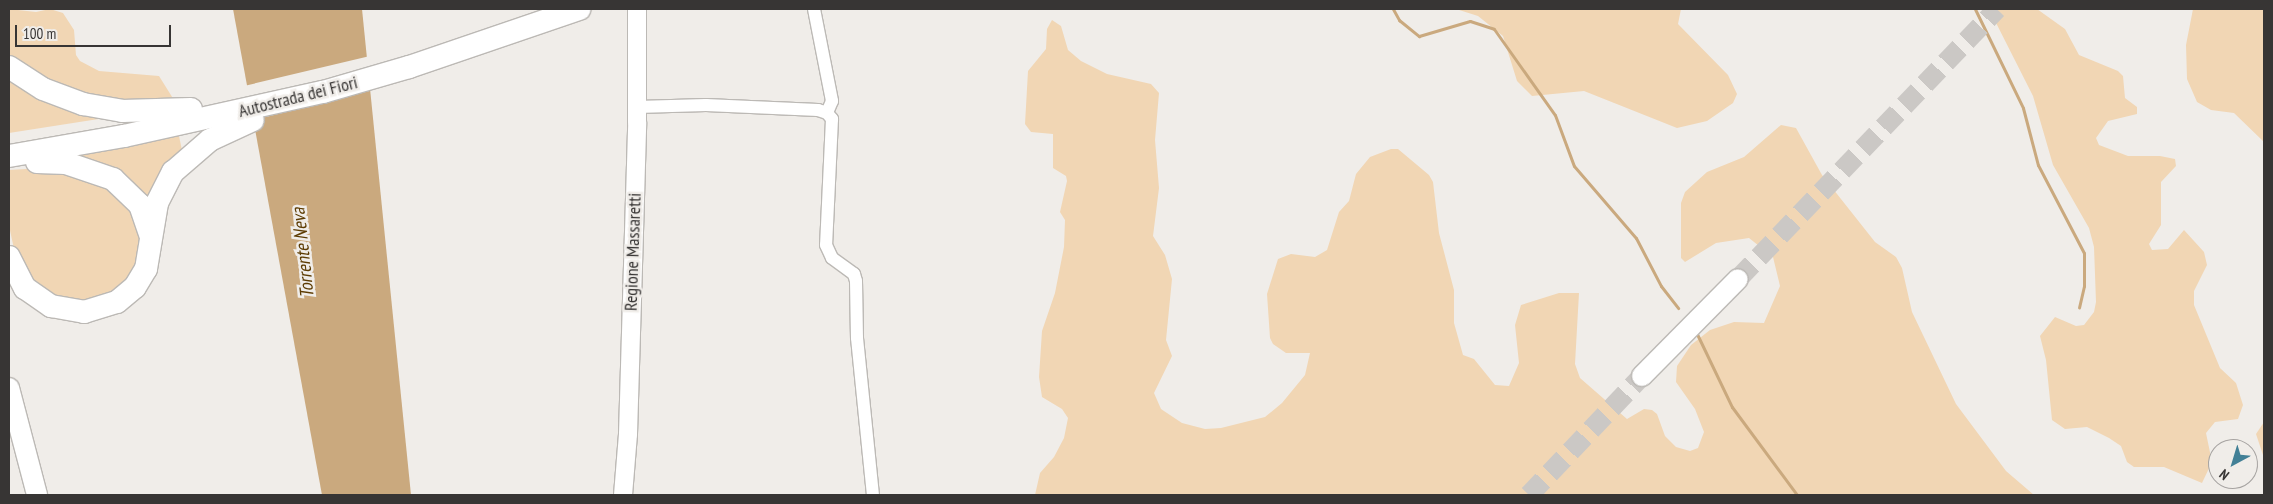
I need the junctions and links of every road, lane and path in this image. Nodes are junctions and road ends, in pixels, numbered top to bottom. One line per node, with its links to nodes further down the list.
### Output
1 (579, 9): 4 (highway, Autostrada dei Fiori)
2 (637, 9): 7 (street, Regione Massaretti)
3 (814, 9): 8 (street)
4 (540, 14): 6 (highway, Autostrada dei Fiori); 9 (highway, Autostrada dei Fiori)
5 (9, 67): 9 (highway)
6 (323, 92): 9 (highway, Autostrada dei Fiori); 13 (highway)
7 (637, 107): 8 (street); 19 (street, Regione Massaretti)
8 (828, 112): 20 (street)
9 (192, 115): 10 (highway, Autostrada dei Fiori); 11 (highway, Autostrada dei Fiori)
10 (9, 143)
11 (9, 156)
12 (9, 164): 13 (highway)
13 (152, 239): 14 (highway)
14 (9, 257)
15 (1738, 279): 16 (main road)
16 (1642, 376)
17 (9, 388): 18 (main road)
18 (37, 495)
19 (623, 495)
20 (873, 495)

